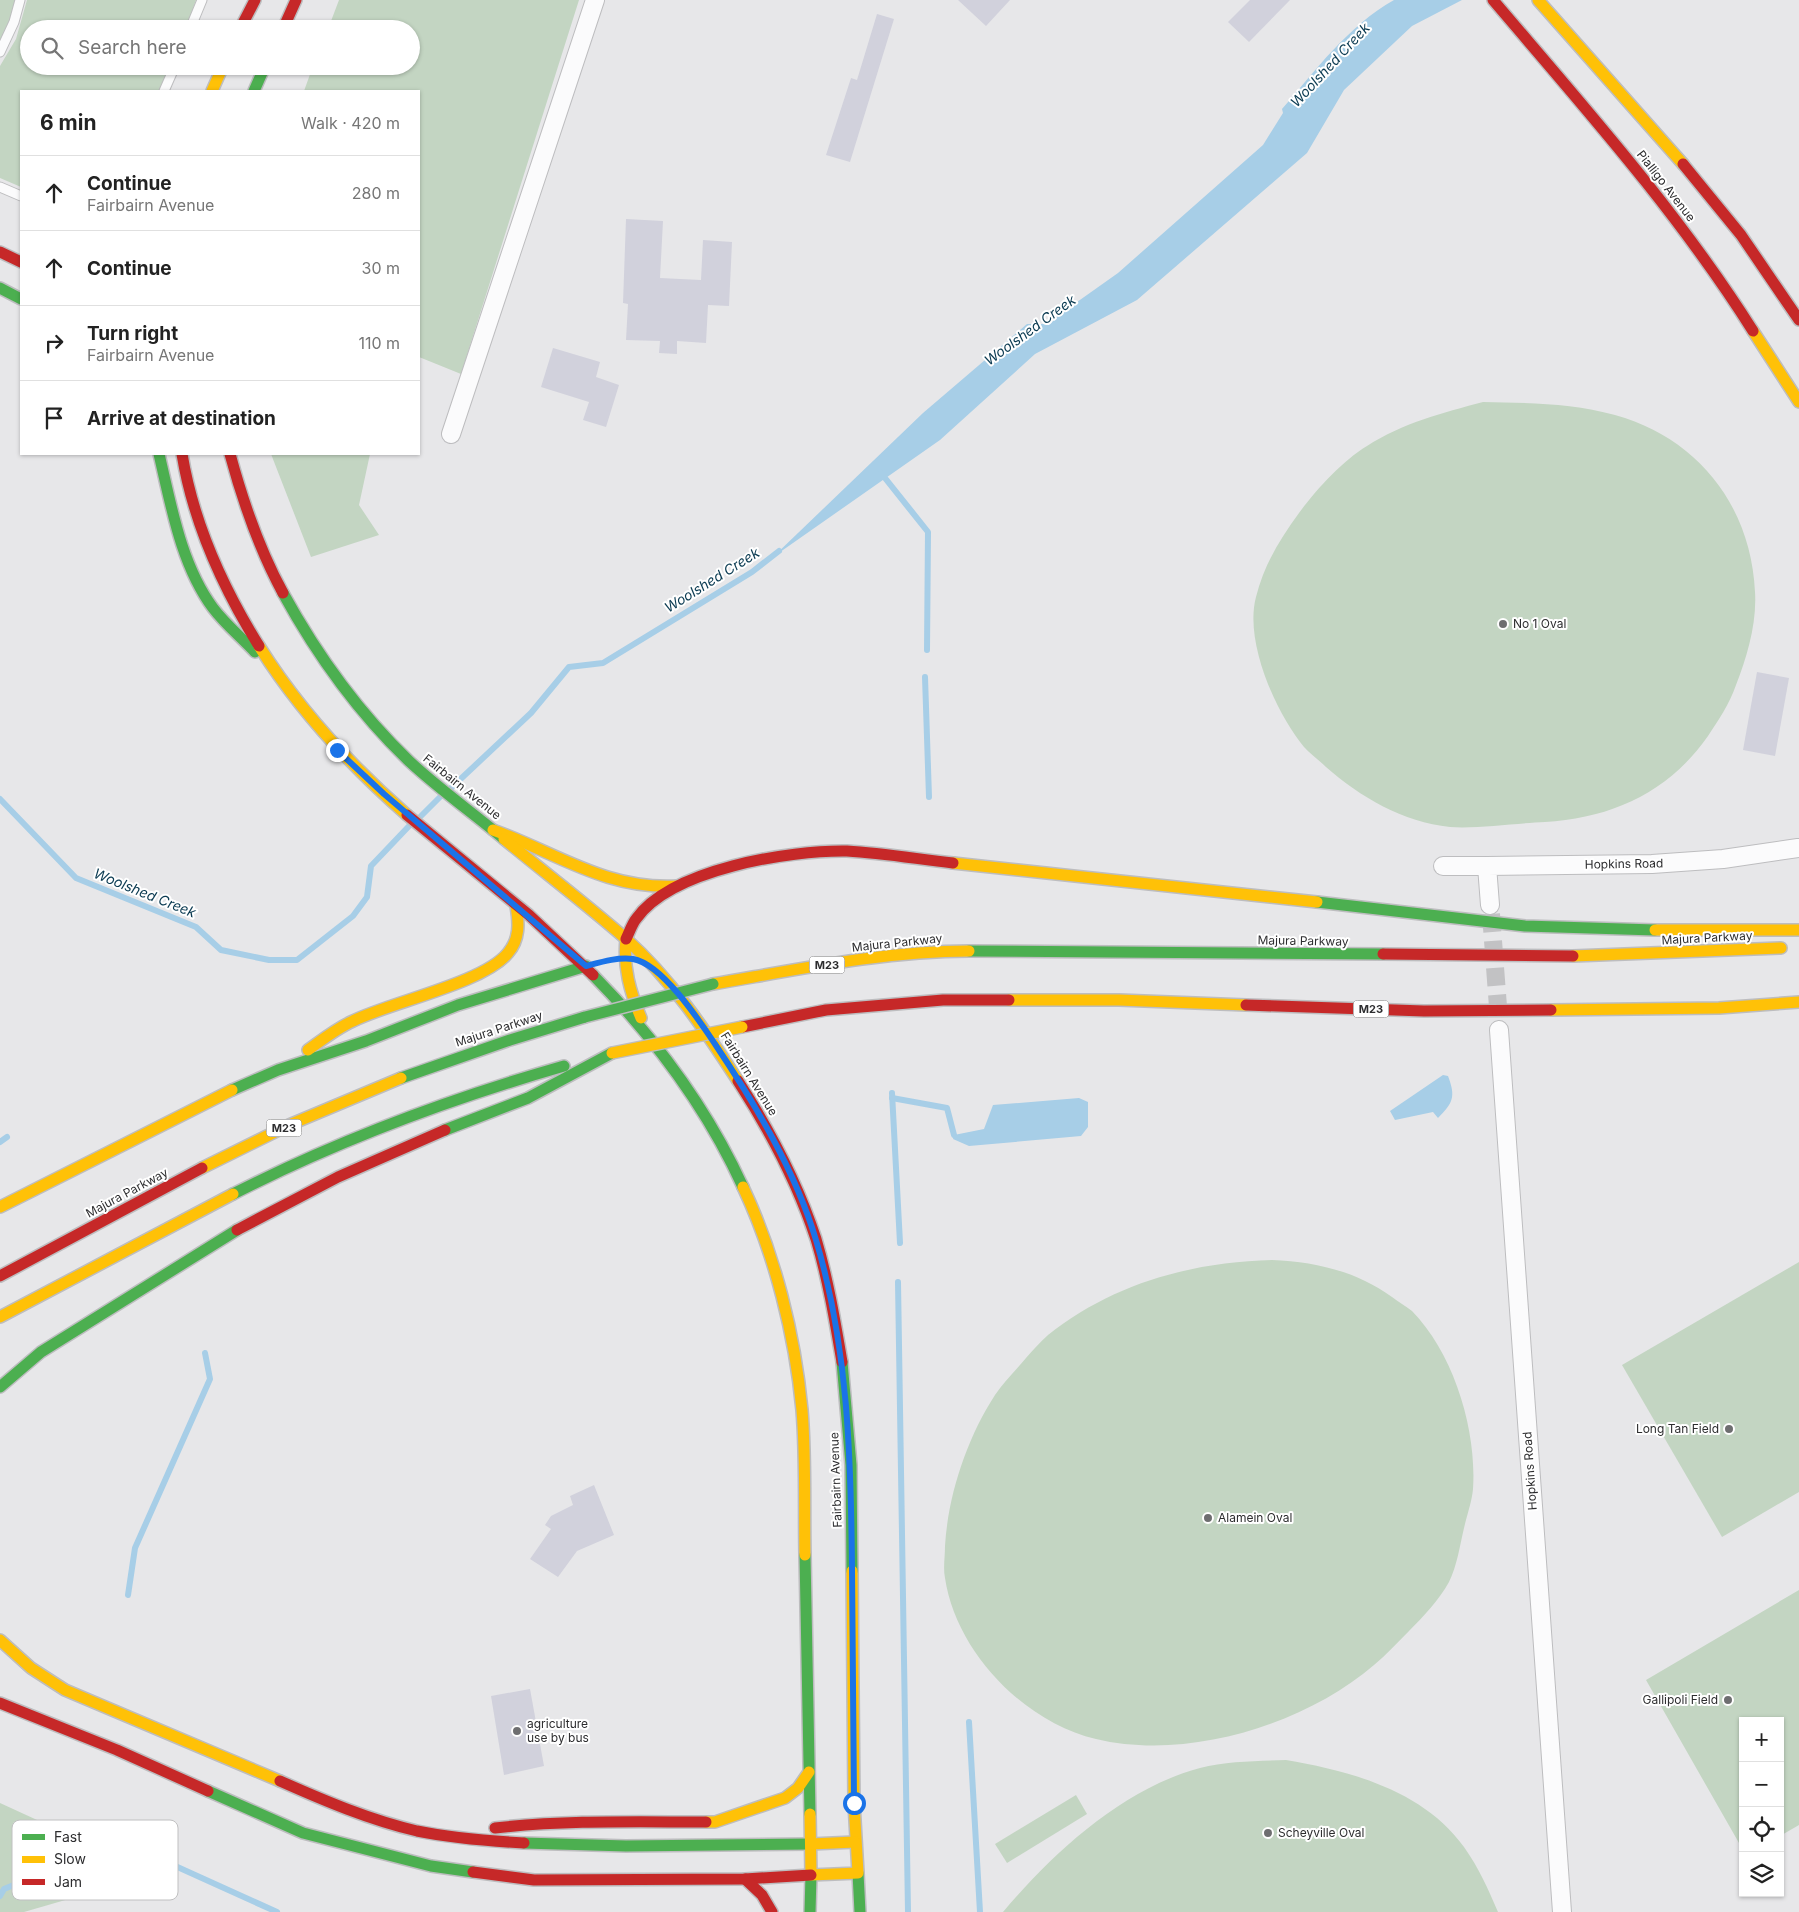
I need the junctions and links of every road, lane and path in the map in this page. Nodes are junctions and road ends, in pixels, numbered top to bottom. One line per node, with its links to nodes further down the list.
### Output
1 (20, 0): 11 (lane)
2 (202, 0): 8 (lane)
3 (255, 0): 9 (main road)
4 (296, 0): 10 (main road)
5 (595, 0): 29 (street)
6 (1493, 0): 28 (main road, Pialligo Avenue)
7 (1538, 0): 27 (main road, Pialligo Avenue)
8 (194, 20)
9 (245, 20)
10 (286, 20)
11 (0, 52)
12 (171, 75): 15 (lane)
13 (218, 75): 16 (main road)
14 (261, 75): 17 (main road)
15 (164, 90)
16 (212, 90)
17 (254, 90)
18 (0, 187): 19 (lane)
19 (20, 196)
20 (0, 244): 21 (main road)
21 (20, 248)
22 (0, 252): 23 (main road)
23 (20, 262)
24 (0, 286): 25 (main road); 26 (main road)
25 (20, 292)
26 (20, 297)
27 (1799, 320)
28 (1799, 402)
29 (451, 434)
30 (159, 455): 33 (main road)
31 (182, 455): 33 (main road)
32 (230, 455): 34 (main road, Fairbairn Avenue)
33 (274, 672): 40 (main road)
34 (489, 827): 38 (main road); 42 (main road, Fairbairn Avenue)
35 (1798, 848): 37 (street, Hopkins Road)
36 (1443, 866): 37 (street, Hopkins Road)
37 (1487, 866): 39 (street)
38 (677, 886): 41 (main road); 42 (main road)
39 (1490, 905)
40 (516, 906): 46 (main road); 52 (main road)
41 (1799, 930)
42 (626, 939): 44 (main road); 47 (main road, Fairbairn Avenue)
43 (1790, 947): 54 (main road, Majura Parkway / M23, bridge)
44 (621, 959): 47 (main road); 50 (main road)
45 (598, 963): 46 (main road)
46 (586, 966): 50 (main road); 52 (main road)
47 (659, 974): 61 (main road, Fairbairn Avenue)
48 (1799, 1002): 51 (main road, M23, bridge)
49 (1499, 1030): 69 (street, Hopkins Road)
50 (651, 1039): 59 (main road)
51 (612, 1053): 55 (main road, M23); 56 (main road)
52 (278, 1070): 53 (main road)
53 (0, 1207)
54 (0, 1276)
55 (0, 1317)
56 (0, 1387)
57 (0, 1640): 60 (main road)
58 (0, 1703): 65 (main road)
59 (810, 1772): 60 (main road); 62 (main road)
60 (441, 1835): 62 (main road)
61 (855, 1842): 62 (main road); 63 (main road, Fairbairn Avenue)
62 (811, 1844): 64 (main road)
63 (858, 1873): 64 (main road); 68 (main road, Fairbairn Avenue)
64 (811, 1875): 65 (main road); 67 (main road)
65 (745, 1879): 66 (main road)
66 (772, 1912)
67 (810, 1912)
68 (860, 1912)
69 (1562, 1912)

